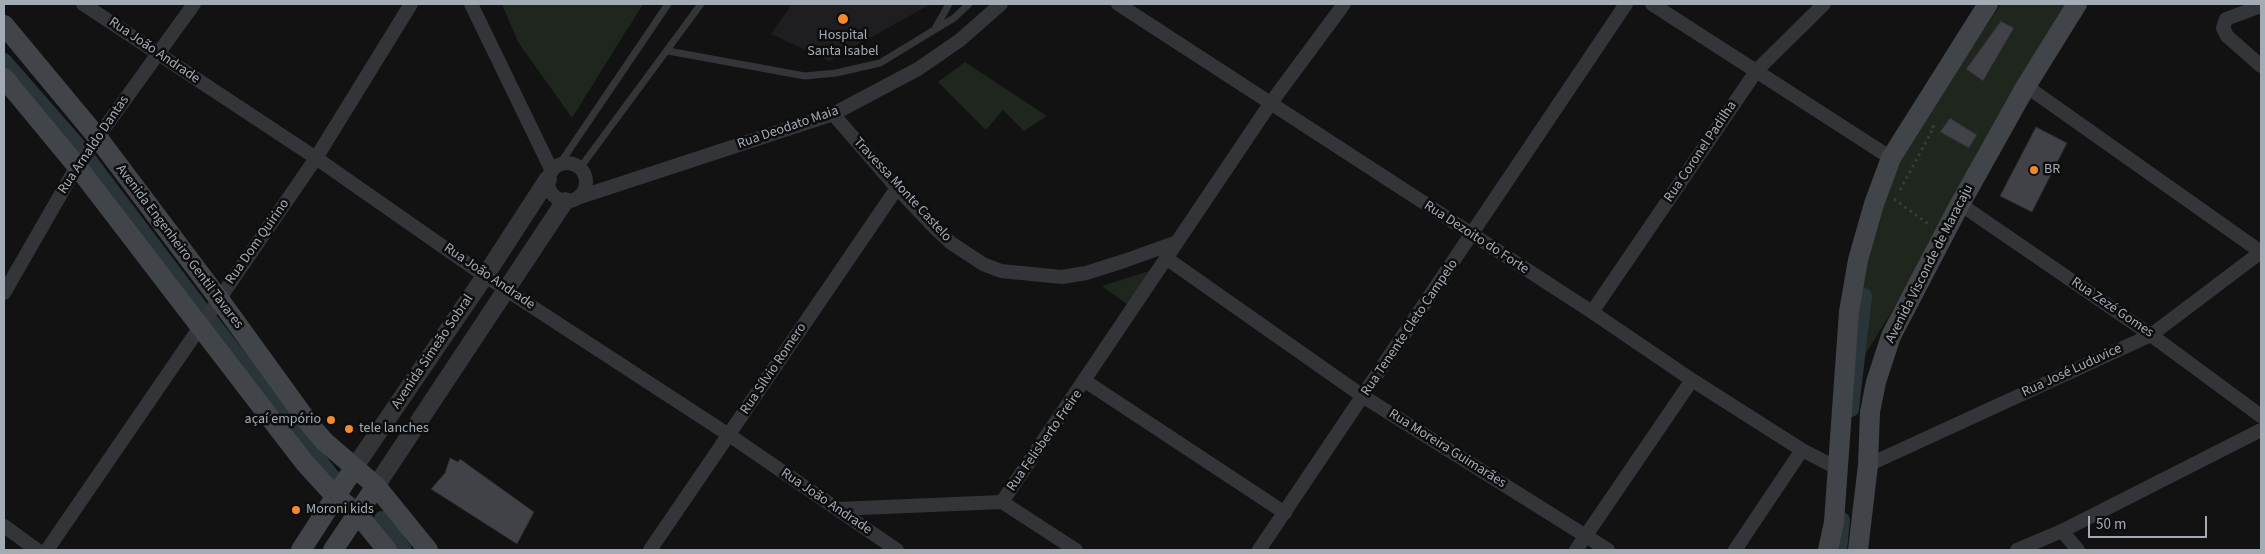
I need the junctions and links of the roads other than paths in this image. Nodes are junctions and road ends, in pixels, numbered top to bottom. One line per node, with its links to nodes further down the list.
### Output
1 (83, 4): 21 (street, Rua João Andrade)
2 (194, 4): 21 (street, Rua Arnaldo Dantas)
3 (411, 4): 29 (street, Rua Dom Quirino)
4 (471, 4): 33 (street)
5 (668, 4): 33 (lane)
6 (701, 4): 20 (lane)
7 (949, 4): 19 (lane)
8 (968, 4): 19 (lane)
9 (1002, 4): 27 (street, Rua Deodato Maia)
10 (1118, 4): 26 (street, Rua Dezoito do Forte)
11 (1344, 4): 26 (street, Rua Felisberto Freire)
12 (1626, 4): 37 (street, Rua Tenente Cleto Campelo)
13 (1652, 4): 23 (street)
14 (1824, 4): 23 (street, Rua Coronel Padilha)
15 (1988, 4): 30 (main road)
16 (2076, 4): 25 (main road, Avenida Visconde de Maracaju)
17 (2261, 6): 22 (street)
18 (4, 25): 28 (main road, Avenida Engenheiro Gentil Tavares)
19 (936, 28): 20 (lane)
20 (668, 51): 32 (lane)
21 (157, 53): 28 (street, Rua Arnaldo Dantas); 29 (street, Rua João Andrade)
22 (2261, 66)
23 (1757, 70): 30 (street); 45 (street, Rua Coronel Padilha)
24 (4, 78): 31 (main road)
25 (2026, 86): 36 (main road, Avenida Visconde de Maracaju); 39 (street)
26 (1270, 104): 37 (street, Rua Dezoito do Forte); 38 (street, Rua Felisberto Freire)
27 (833, 114): 34 (street, Travessa Monte Castelo); 35 (street, Rua Deodato Maia)
28 (97, 140): 31 (street, Rua Arnaldo Dantas); 44 (main road, Avenida Engenheiro Gentil Tavares)
29 (316, 158): 41 (street, Rua João Andrade); 44 (street, Rua Dom Quirino)
30 (1891, 158): 57 (main road)
31 (79, 164): 43 (street, Rua Arnaldo Dantas); 46 (main road)
32 (580, 168): 33 (street); 35 (street)
33 (553, 172): 35 (street); 41 (street, Avenida Simeão Sobral)
34 (897, 188): 38 (street, Travessa Monte Castelo); 53 (street, Rua Sílvio Romero)
35 (572, 199): 42 (street, Avenida Simeão Sobral)
36 (1960, 204): 47 (street, Rua Zezé Gomes); 55 (main road, Avenida Visconde de Maracaju)
37 (1472, 236): 45 (street, Rua Dezoito do Forte); 50 (street, Rua Tenente Cleto Campelo)
38 (1178, 242): 40 (street, Rua Felisberto Freire)
39 (2261, 252): 47 (street, Rua José Luduvice)
40 (1166, 258): 49 (street, Rua Felisberto Freire); 50 (street, Rua Moreira Guimarães)
41 (486, 276): 42 (street, Rua João Andrade); 56 (street, Avenida Simeão Sobral)
42 (506, 289): 53 (street, Rua João Andrade); 58 (street, Avenida Simeão Sobral)
43 (4, 293)
44 (218, 302): 46 (street, Rua Dom Quirino); 56 (main road, Avenida Engenheiro Gentil Tavares)
45 (1592, 312): 48 (street, Rua Dezoito do Forte)
46 (201, 325): 59 (main road); 68 (street, Rua Dom Quirino)
47 (2151, 335): 51 (street, Rua Zezé Gomes); 55 (street, Rua José Luduvice)
48 (1692, 380): 54 (street, Rua Dezoito do Forte); 66 (street)
49 (1086, 381): 60 (street, Rua Felisberto Freire); 63 (street)
50 (1364, 397): 63 (street, Rua Tenente Cleto Campelo); 66 (street, Rua Moreira Guimarães)
51 (2261, 416)
52 (2261, 430): 65 (street)
53 (729, 436): 61 (street, Rua João Andrade); 73 (street, Rua Sílvio Romero)
54 (1802, 450): 57 (street, Rua Dezoito do Forte); 79 (street)
55 (1868, 465): 81 (main road, Avenida Visconde de Maracaju)
56 (354, 468): 58 (main road); 59 (main road, Avenida Simeão Sobral)
57 (1837, 468): 80 (main road)
58 (376, 486): 62 (main road, Avenida Simeão Sobral); 72 (main road)
59 (335, 496): 62 (main road); 69 (main road, Avenida Simeão Sobral)
60 (1002, 502): 61 (street, Rua Felisberto Freire); 75 (street)
61 (838, 509): 74 (street, Rua João Andrade)
62 (357, 513): 70 (main road, Avenida Simeão Sobral); 71 (main road)
63 (1285, 513): 76 (street, Rua Tenente Cleto Campelo)
64 (4, 526): 67 (street)
65 (2062, 530): 82 (street); 83 (street)
66 (1585, 536): 77 (street); 78 (street, Rua Moreira Guimarães)
67 (38, 550)
68 (47, 550)
69 (300, 550)
70 (333, 550)
71 (387, 550)
72 (428, 550)
73 (650, 550)
74 (896, 550)
75 (1076, 550)
76 (1259, 550)
77 (1576, 550)
78 (1608, 550)
79 (1735, 550)
80 (1828, 550)
81 (1858, 550)
82 (2017, 550)
83 (2078, 550)

